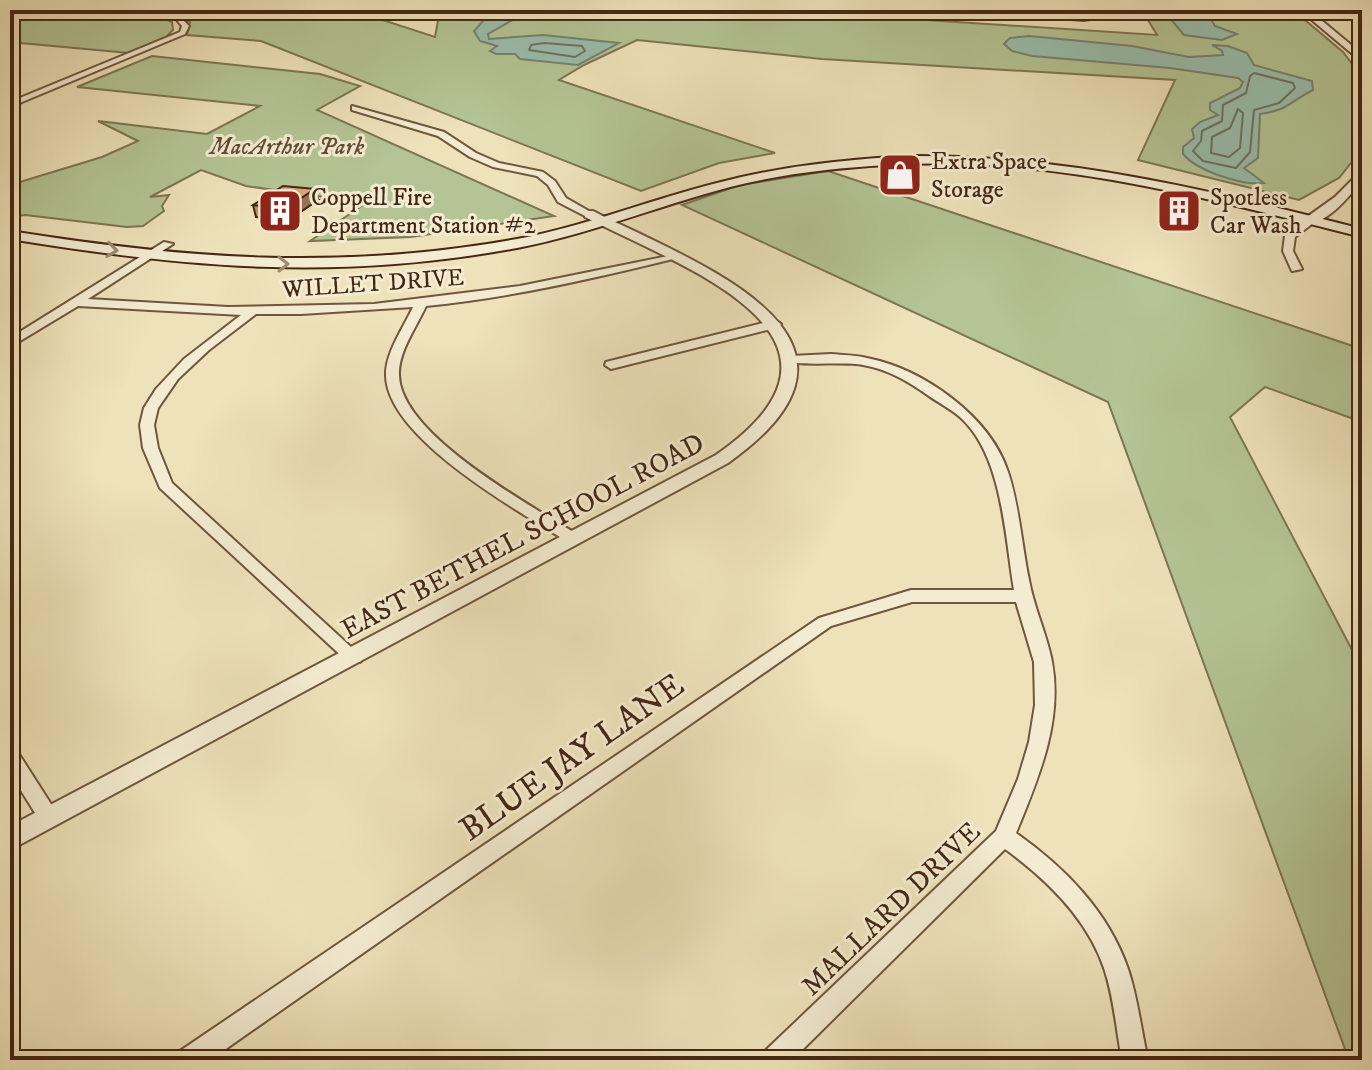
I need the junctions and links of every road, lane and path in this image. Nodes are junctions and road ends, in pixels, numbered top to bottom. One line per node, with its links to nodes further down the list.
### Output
1 (159, 10): 7 (street)
2 (956, 10): 4 (street)
3 (1304, 10): 6 (street)
4 (994, 11): 5 (street)
5 (1093, 14)
6 (1362, 59)
7 (10, 105)
8 (355, 108): 11 (street)
9 (1064, 163): 11 (main road); 12 (main road); 15 (main road)
10 (1362, 174): 12 (street)
11 (589, 214): 15 (street); 18 (main road)
12 (1317, 216): 14 (main road); 16 (main road); 21 (street)
13 (10, 221): 18 (main road)
14 (1362, 222)
15 (604, 223): 19 (main road, one-way to 15); 20 (street)
16 (1362, 233)
17 (10, 235): 19 (main road, one-way to 19)
18 (168, 244): 19 (street)
19 (150, 255): 22 (street)
20 (669, 257): 23 (street, WILLET DRIVE); 25 (street)
21 (1296, 269)
22 (75, 302): 24 (street, WILLET DRIVE); 26 (street)
23 (420, 305): 24 (street, WILLET DRIVE); 29 (street)
24 (251, 313): 31 (street)
25 (775, 324): 27 (street); 28 (street)
26 (10, 343)
27 (791, 360): 29 (street, EAST BETHEL SCHOOL ROAD); 30 (street, MALLARD DRIVE)
28 (611, 365)
29 (574, 539): 31 (street, EAST BETHEL SCHOOL ROAD)
30 (1023, 596): 34 (street, MALLARD DRIVE); 36 (street, BLUE JAY LANE)
31 (354, 658): 33 (street, EAST BETHEL SCHOOL ROAD)
32 (10, 756): 33 (street)
33 (49, 818): 35 (street, EAST BETHEL SCHOOL ROAD)
34 (1004, 836): 37 (street, MALLARD DRIVE); 38 (street)
35 (10, 839)
36 (189, 1060)
37 (774, 1060)
38 (1135, 1060)

